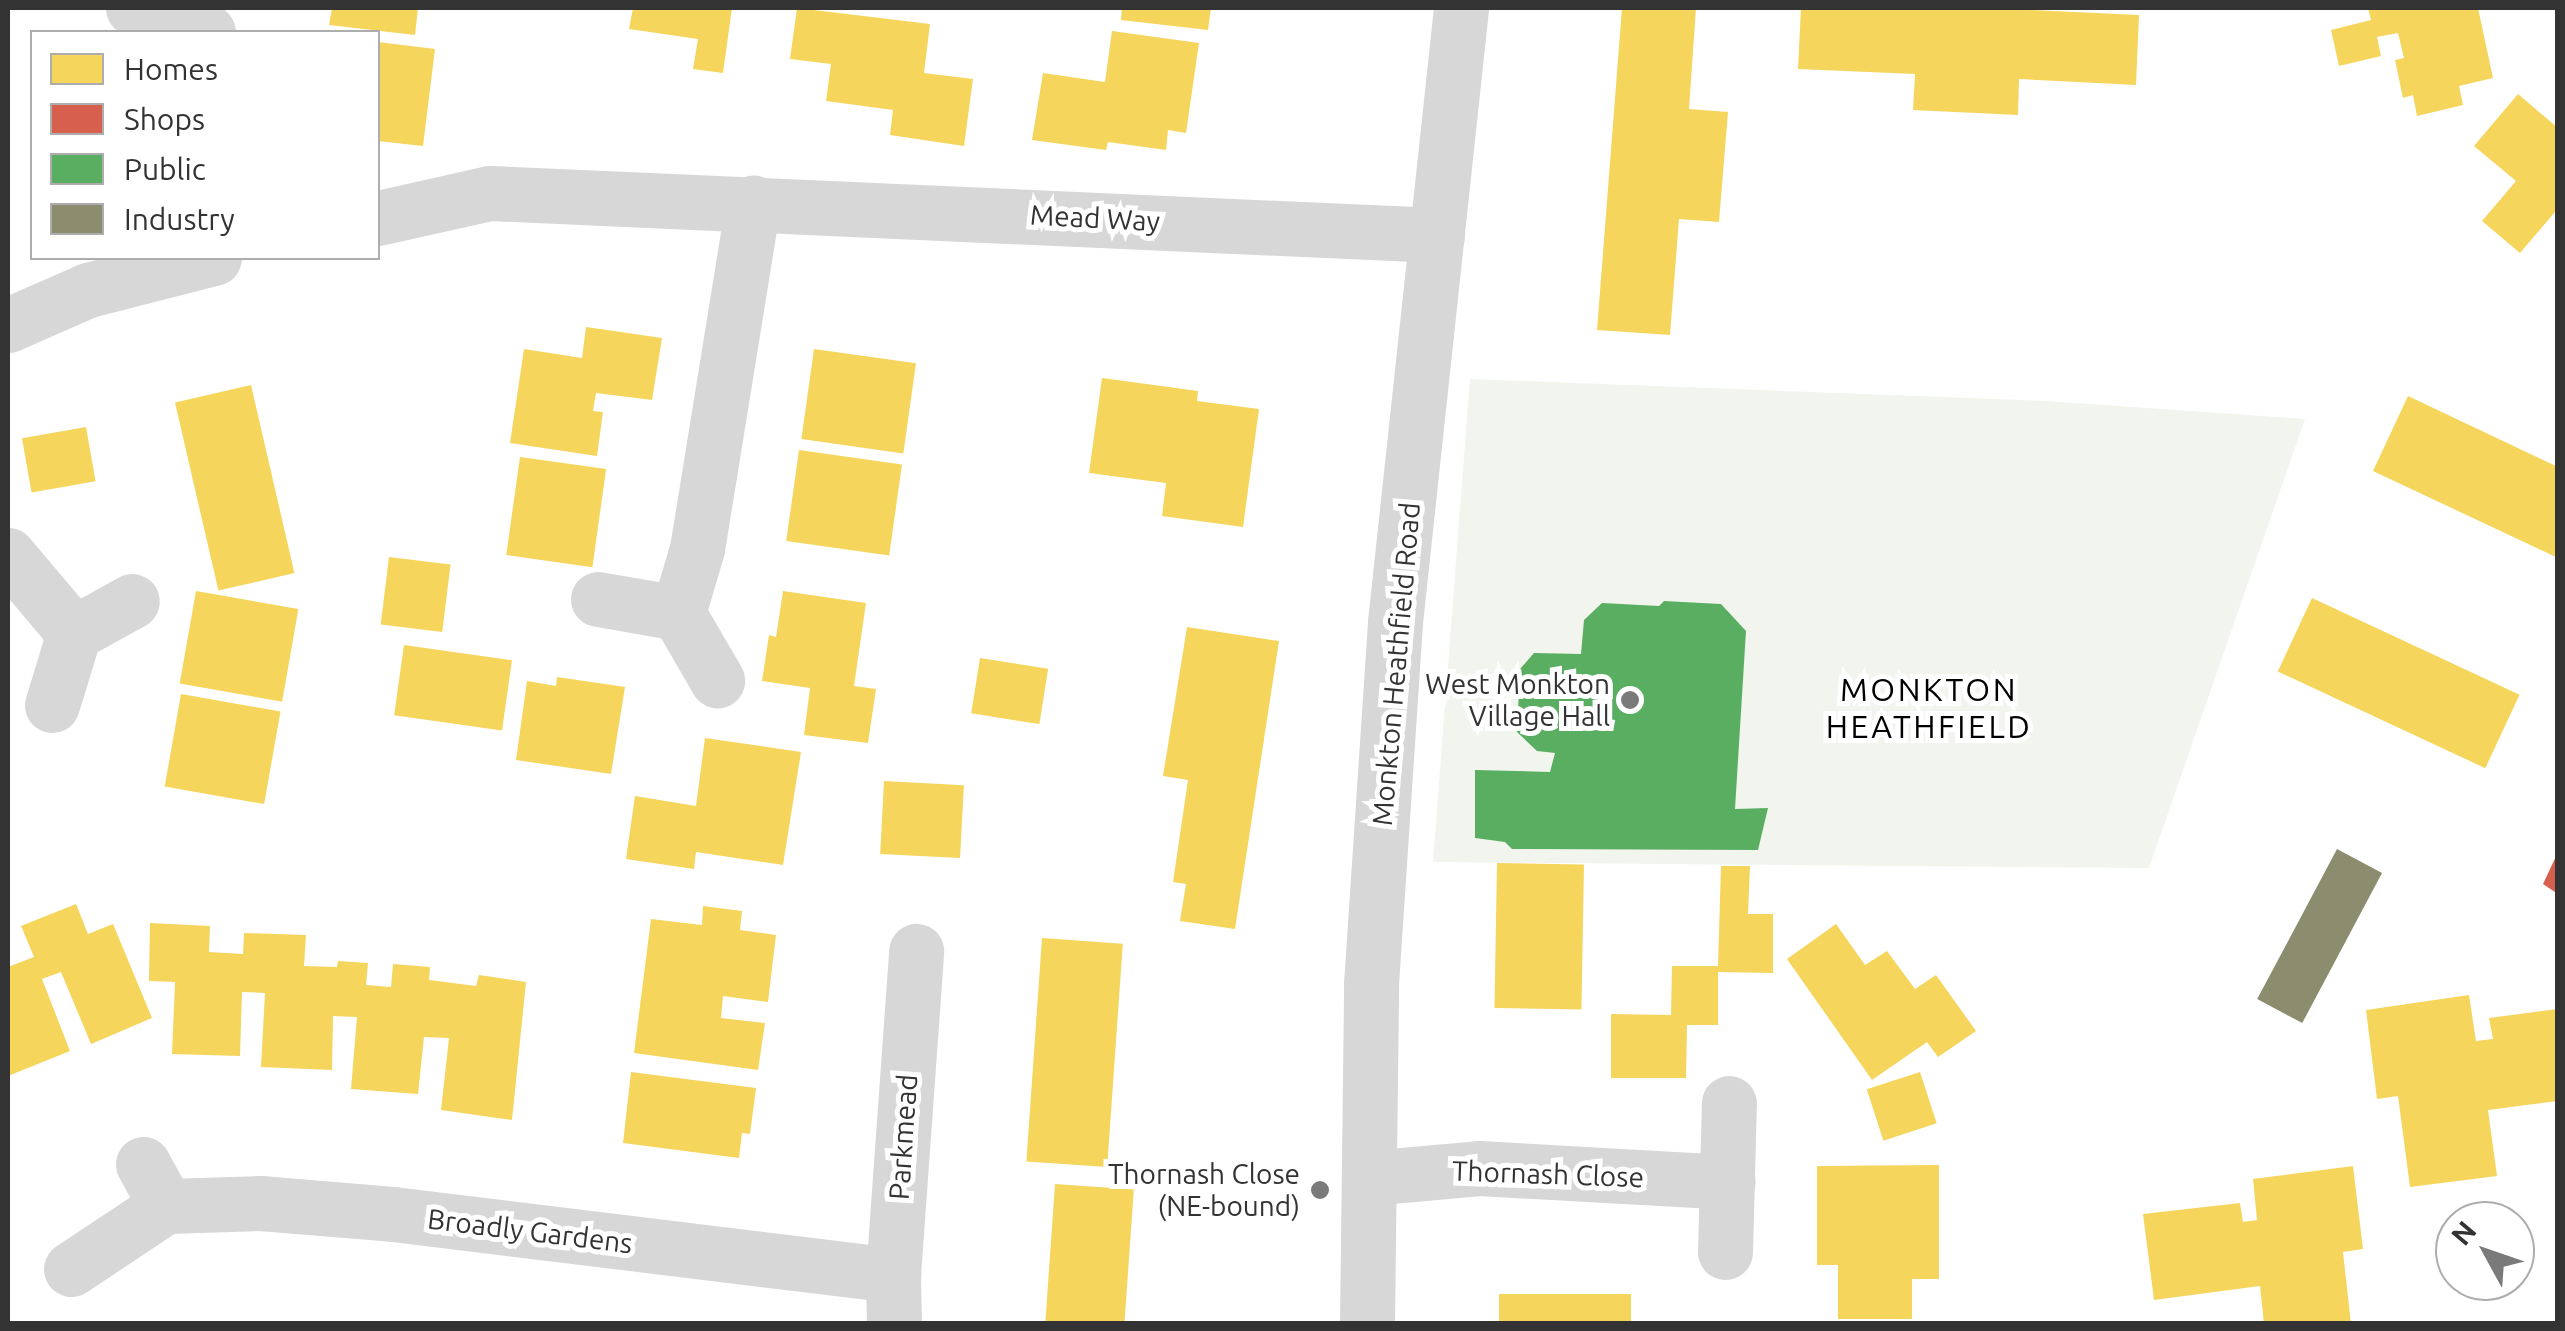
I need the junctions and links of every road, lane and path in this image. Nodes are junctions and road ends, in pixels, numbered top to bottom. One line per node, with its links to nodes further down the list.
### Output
1 (133, 8): 3 (street)
2 (1461, 8): 6 (street, Monkton Heathfield Road)
3 (199, 20)
4 (753, 202): 5 (street, Mead Way); 6 (street, Mead Way); 12 (street)
5 (380, 218)
6 (1437, 236): 18 (street, Monkton Heathfield Road)
7 (206, 260): 8 (street)
8 (8, 324)
9 (8, 555): 13 (street)
10 (598, 599): 12 (street)
11 (132, 600): 13 (street)
12 (678, 613): 14 (street)
13 (74, 633): 15 (street)
14 (717, 680)
15 (52, 705)
16 (916, 951): 22 (street, Parkmead)
17 (1730, 1104): 19 (street)
18 (1369, 1178): 19 (street, Thornash Close); 23 (street, Monkton Heathfield Road)
19 (1728, 1182): 20 (street)
20 (1725, 1252)
21 (70, 1268): 22 (street, Broadly Gardens)
22 (894, 1299)
23 (1367, 1324)

